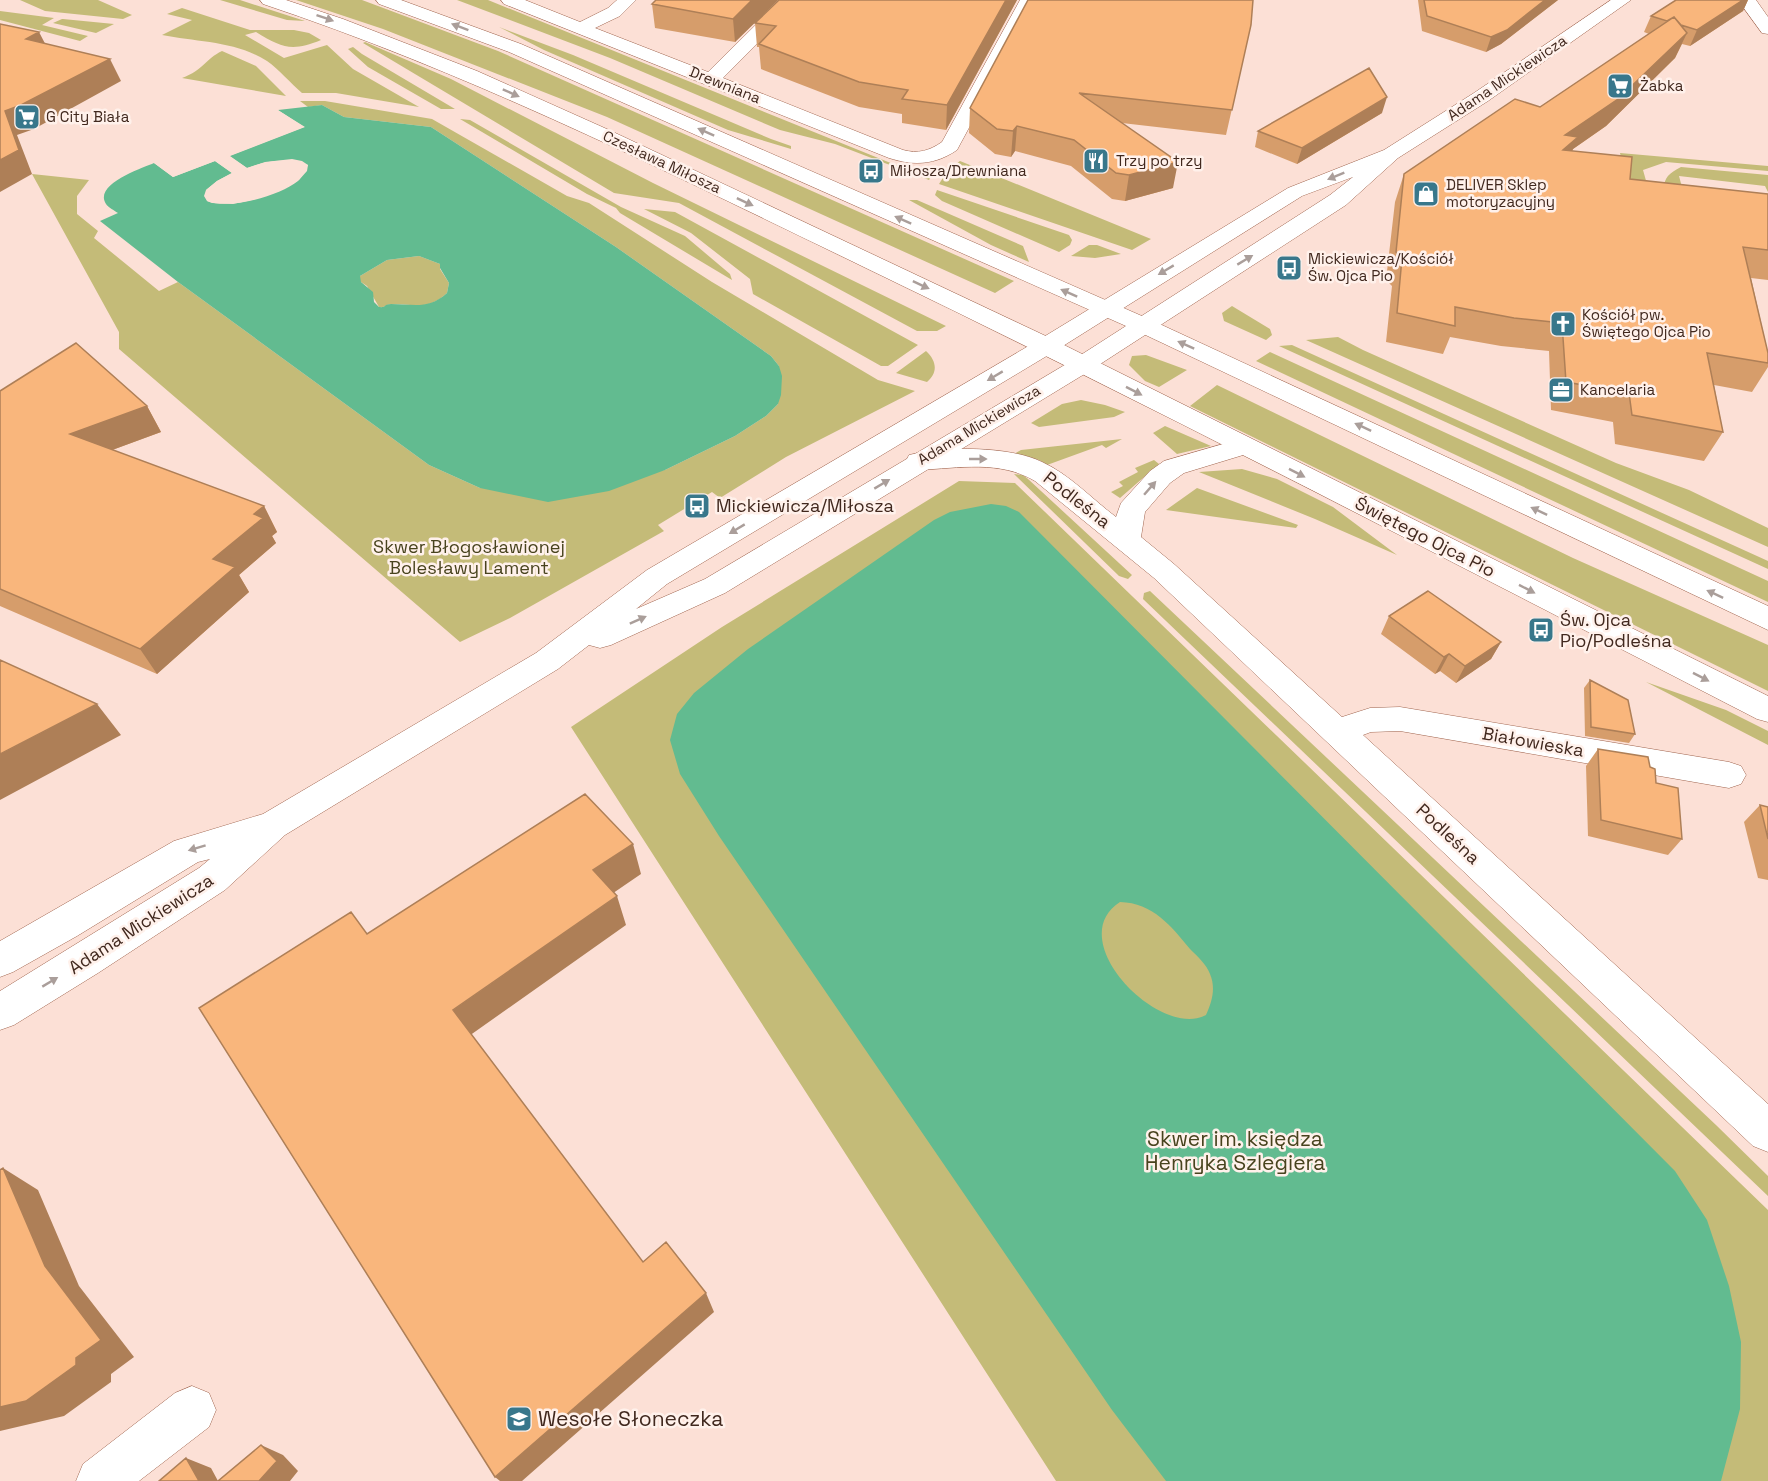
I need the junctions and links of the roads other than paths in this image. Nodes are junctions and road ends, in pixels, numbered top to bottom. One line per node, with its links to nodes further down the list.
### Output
1 (269, 0): 15 (street, Czesława Miłosza, one-way to 15)
2 (385, 0): 13 (street, one-way to 2)
3 (510, 0): 9 (street, Drewniana)
4 (627, 0): 9 (street)
5 (790, 0): 11 (street)
6 (1029, 0): 11 (street, Drewniana)
7 (1623, 0): 12 (street, Adama Mickiewicza)
8 (1747, 0): 10 (street)
9 (580, 28): 11 (street, Drewniana)
10 (1768, 29)
11 (712, 79)
12 (1391, 154): 13 (street, Adama Mickiewicza, one-way to 13); 14 (street, Adama Mickiewicza, one-way to 12)
13 (1104, 309): 14 (street); 15 (street, Adama Mickiewicza)
14 (1143, 325): 16 (street, Adama Mickiewicza); 20 (street, one-way to 14)
15 (1046, 346): 16 (street, Czesława Miłosza); 21 (street, Adama Mickiewicza, one-way to 21)
16 (1082, 365): 17 (street, Świętego Ojca Pio, one-way to 17); 18 (street, Adama Mickiewicza)
17 (1245, 446): 19 (street, Podleśna, one-way to 17); 22 (street, Świętego Ojca Pio, one-way to 22)
18 (919, 461): 19 (street, Podleśna, one-way to 19); 21 (street, Adama Mickiewicza, one-way to 18)
19 (1126, 539): 23 (street, Podleśna)
20 (1768, 619)
21 (547, 661): 25 (street, Adama Mickiewicza)
22 (1768, 710)
23 (1338, 731): 24 (street, Białowieska); 30 (street, Podleśna)
24 (1729, 775)
25 (273, 825): 26 (street, Adama Mickiewicza, one-way to 26); 28 (street, Adama Mickiewicza)
26 (64, 925): 27 (street, Adama Mickiewicza); 28 (street)
27 (0, 960)
28 (85, 961): 29 (street, Adama Mickiewicza, one-way to 28)
29 (0, 1012)
30 (1768, 1132)
31 (192, 1410): 32 (street)
32 (100, 1481)

